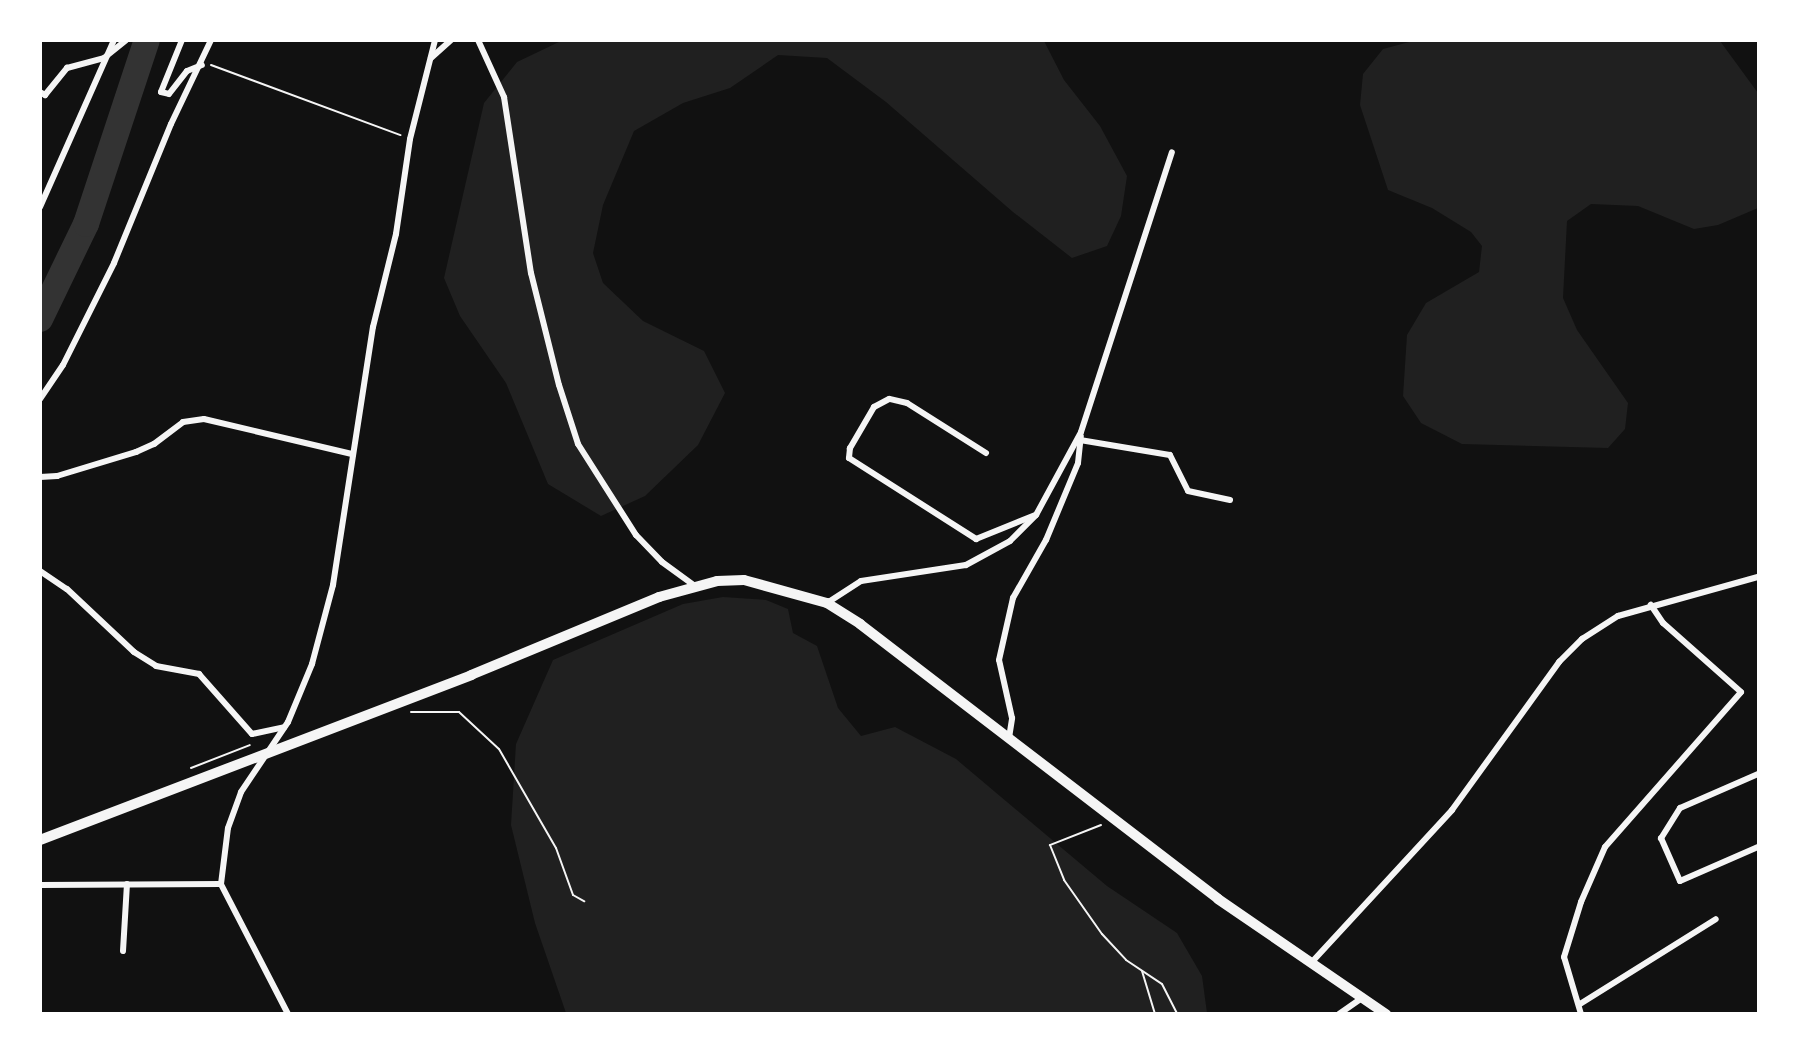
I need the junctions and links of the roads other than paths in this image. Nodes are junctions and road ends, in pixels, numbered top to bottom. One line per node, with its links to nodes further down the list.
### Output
1 (114, 40): 8 (street)
2 (126, 40): 8 (street)
3 (182, 40): 10 (street)
4 (211, 40): 10 (street)
5 (435, 40): 9 (street)
6 (451, 40): 9 (street)
7 (478, 40): 24 (street)
8 (108, 56): 11 (street); 13 (street)
9 (430, 58): 18 (street)
10 (202, 64): 14 (street)
11 (40, 92)
12 (1172, 152): 15 (street)
13 (40, 207)
14 (40, 399)
15 (1081, 432): 16 (street); 21 (street)
16 (1080, 440): 20 (street); 28 (street)
17 (986, 453): 21 (street)
18 (352, 454): 19 (street); 27 (street)
19 (40, 477)
20 (1230, 500)
21 (1036, 515): 25 (street)
22 (40, 571): 27 (street)
23 (1758, 577): 26 (street)
24 (695, 586): 25 (main road); 29 (main road)
25 (827, 603): 28 (main road)
26 (1650, 605): 38 (street); 40 (street)
27 (284, 727): 29 (street)
28 (1009, 738): 38 (main road)
29 (268, 752): 31 (main road); 34 (street)
30 (1758, 774): 32 (street)
31 (40, 840)
32 (1758, 847)
33 (127, 884): 34 (street); 35 (street); 37 (street)
34 (221, 884): 41 (street)
35 (40, 885)
36 (1716, 919): 40 (street)
37 (123, 951)
38 (1311, 963): 39 (main road)
39 (1362, 998): 42 (street); 43 (main road)
40 (1580, 1004): 44 (street)
41 (288, 1014)
42 (1339, 1014)
43 (1386, 1014)
44 (1581, 1014)

